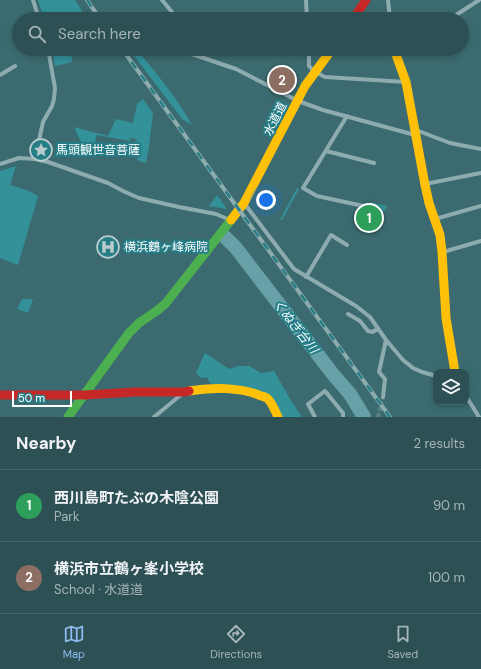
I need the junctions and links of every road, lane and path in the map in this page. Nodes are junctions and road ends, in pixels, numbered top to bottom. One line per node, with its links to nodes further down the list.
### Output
1 (33, 0): 7 (street)
2 (162, 0): 8 (street)
3 (306, 0): 9 (street)
4 (366, 0): 10 (street)
5 (388, 0): 11 (street)
6 (478, 0): 12 (street)
7 (37, 12)
8 (172, 12)
9 (307, 12)
10 (358, 12)
11 (389, 12)
12 (460, 12)
13 (49, 56): 27 (street)
14 (198, 56): 22 (street)
15 (308, 56): 19 (street)
16 (327, 56): 19 (street, 水道道)
17 (396, 56): 21 (street)
18 (16, 66): 20 (street)
19 (315, 72): 21 (street); 22 (street, 水道道)
20 (0, 75)
21 (406, 82): 24 (street)
22 (298, 101): 23 (street); 32 (street, 水道道)
23 (347, 116): 24 (street); 26 (street)
24 (415, 133): 25 (street); 31 (street)
25 (481, 149)
26 (326, 151): 29 (street); 34 (street)
27 (35, 159): 28 (street); 36 (street)
28 (0, 164)
29 (374, 164)
30 (481, 173): 31 (street)
31 (425, 185): 35 (street)
32 (244, 203): 36 (street, 水道道); 40 (street)
33 (481, 206): 35 (street)
34 (368, 207)
35 (434, 219): 39 (street)
36 (230, 220): 48 (street, 水道道)
37 (481, 241): 39 (street)
38 (347, 245): 40 (street)
39 (442, 252): 44 (street)
40 (306, 277): 42 (street)
41 (348, 314): 42 (street)
42 (378, 328): 43 (street)
43 (386, 340): 45 (street); 49 (street)
44 (454, 369)
45 (433, 375)
46 (184, 392): 48 (street); 52 (street); 53 (street)
47 (0, 395): 48 (street)
48 (85, 395): 51 (street, 水道道)
49 (383, 397)
50 (469, 401): 56 (street)
51 (68, 417)
52 (154, 417)
53 (278, 417)
54 (315, 417): 55 (street)
55 (343, 417)
56 (478, 417)

